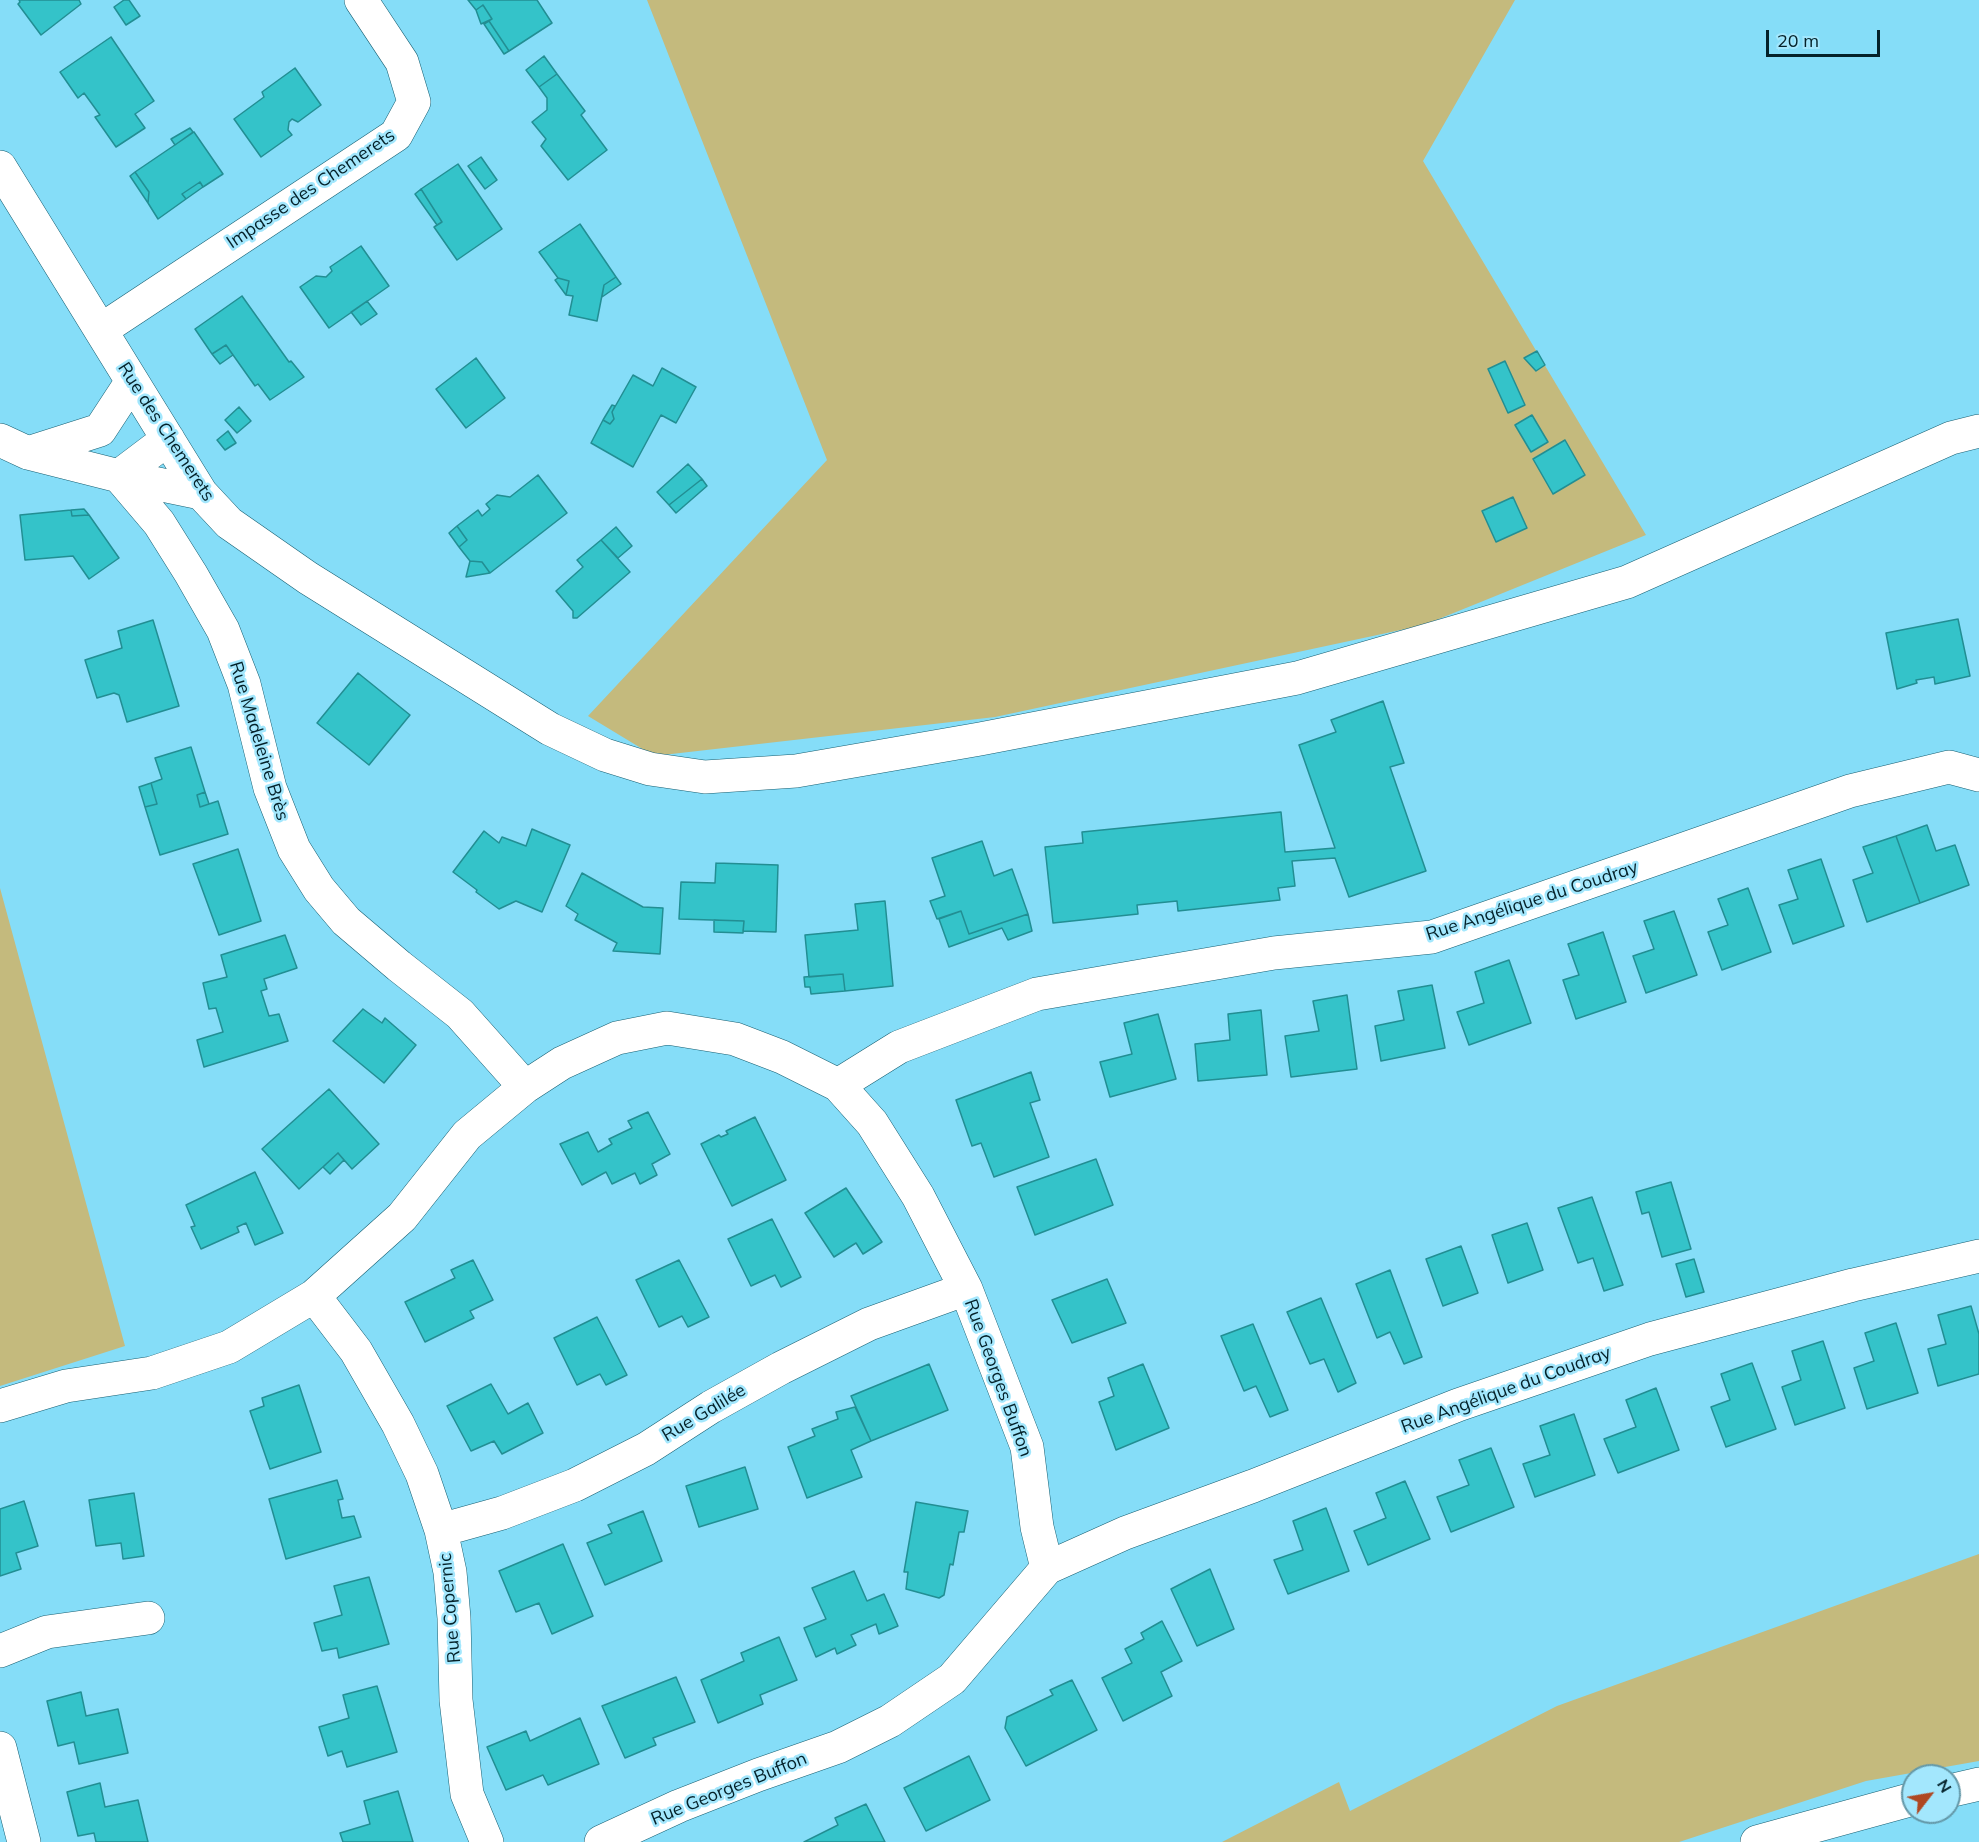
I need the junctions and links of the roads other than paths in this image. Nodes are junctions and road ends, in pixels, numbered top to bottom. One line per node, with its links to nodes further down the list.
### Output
1 (361, 0): 3 (street, Impasse des Chemerets)
2 (4, 177): 3 (street, Rue des Chemerets)
3 (101, 330): 4 (street, Rue des Chemerets)
4 (132, 381): 6 (street, Rue des Chemerets); 7 (street)
5 (1979, 430): 9 (street, Rue des Chemerets)
6 (168, 440): 8 (street); 9 (street, Rue des Chemerets)
7 (14, 446): 8 (street)
8 (118, 476): 9 (street); 12 (street, Rue Madeleine Brès)
9 (201, 493)
10 (1979, 775): 11 (street, Rue Angélique du Coudray)
11 (838, 1085): 12 (street, Rue Georges Buffon); 14 (street, Rue Georges Buffon)
12 (525, 1087): 15 (street, Rue Georges Buffon)
13 (1979, 1256): 18 (street, Rue Angélique du Coudray)
14 (966, 1289): 17 (street, Rue Galilée); 18 (street, Rue Georges Buffon)
15 (314, 1296): 16 (street, Rue Georges Buffon); 17 (street, Rue Copernic)
16 (0, 1406)
17 (441, 1530): 26 (street, Rue Copernic)
18 (1047, 1568): 27 (street, Rue Georges Buffon)
19 (148, 1618): 20 (street)
20 (0, 1651)
21 (0, 1748): 25 (street)
22 (1979, 1784): 23 (street)
23 (1961, 1788)
24 (1901, 1802): 28 (street)
25 (24, 1842)
26 (487, 1842)
27 (601, 1842)
28 (1757, 1842)

